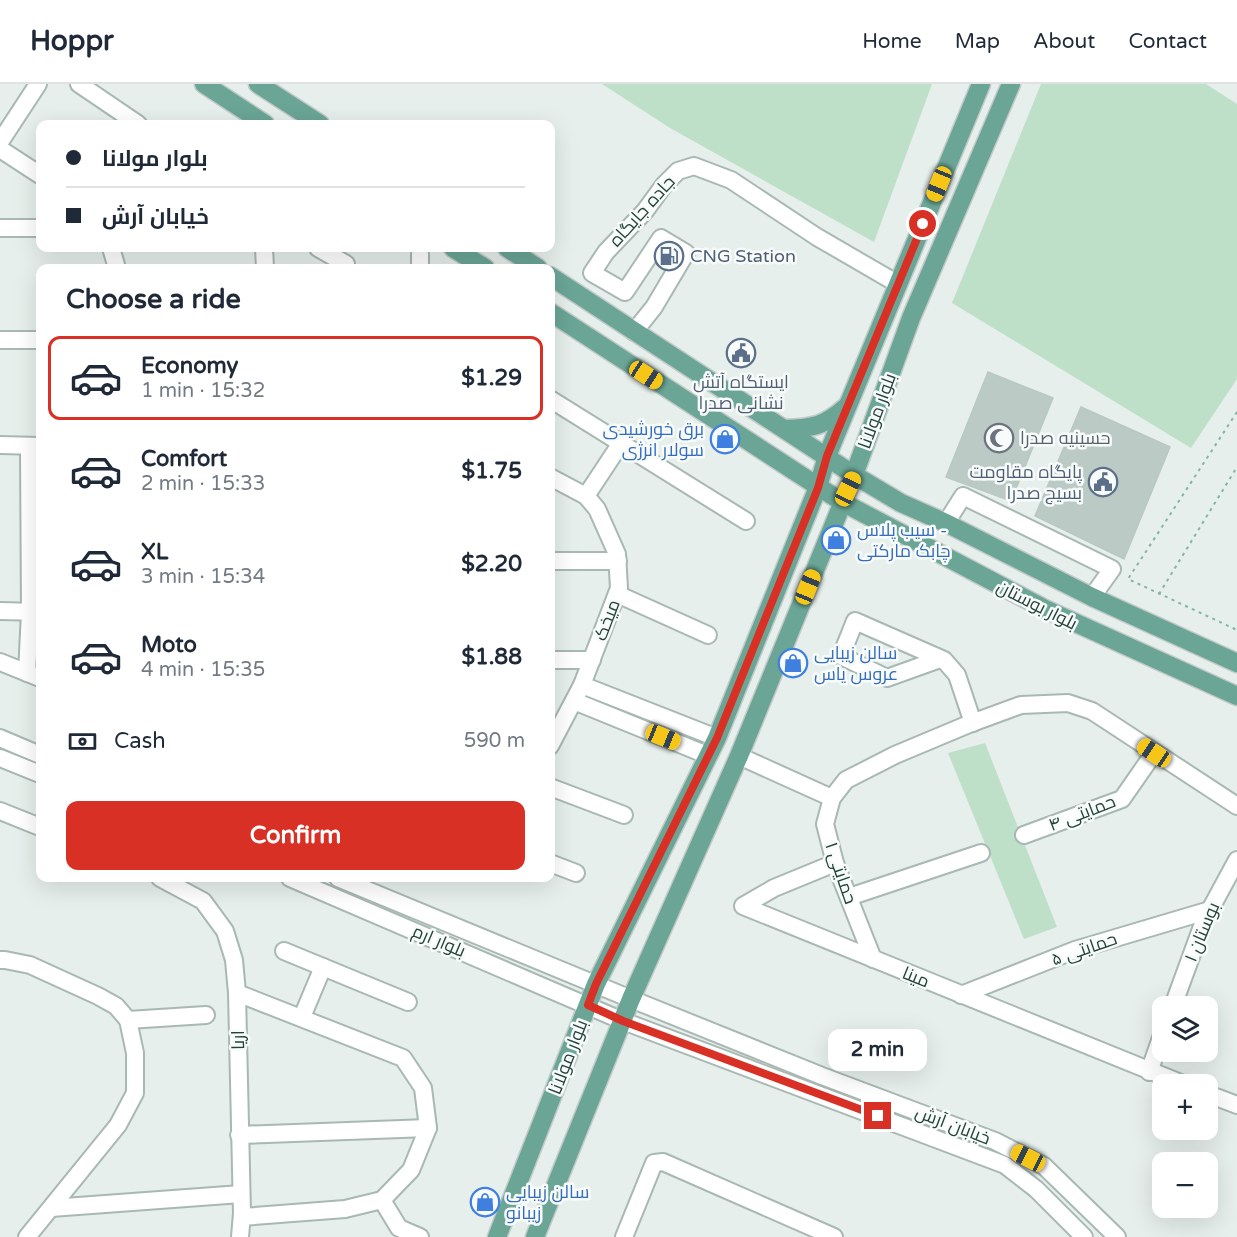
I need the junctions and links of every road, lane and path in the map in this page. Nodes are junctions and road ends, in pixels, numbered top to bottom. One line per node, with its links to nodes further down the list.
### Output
1 (38, 84): 10 (street)
2 (79, 84): 7 (street)
3 (204, 84): 8 (main road)
4 (258, 84): 9 (main road)
5 (981, 84): 22 (main road, بلوار مولانا)
6 (1011, 84): 36 (main road, بلوار مولانا)
7 (132, 120)
8 (260, 120)
9 (314, 120)
10 (0, 142)
11 (0, 149): 12 (street)
12 (36, 172)
13 (0, 228): 14 (street)
14 (36, 228)
15 (325, 252): 18 (street)
16 (459, 252): 19 (main road)
17 (513, 252): 20 (main road)
18 (346, 264)
19 (479, 264)
20 (532, 264)
21 (555, 279): 24 (main road, بلوار بوستان)
22 (898, 284): 24 (street, جاده جایگاه); 28 (main road, بلوار مولانا)
23 (555, 315): 38 (main road, بلوار بوستان)
24 (634, 332): 30 (main road, بلوار بوستان)
25 (0, 340): 26 (street)
26 (36, 340)
27 (555, 402): 31 (street)
28 (848, 406): 30 (main road); 34 (main road, بلوار مولانا)
29 (1237, 412): 46 (path)
30 (785, 429): 34 (main road, بلوار بوستان)
31 (621, 443): 39 (street); 41 (street)
32 (0, 445): 33 (street)
33 (35, 446): 49 (street)
34 (827, 456): 36 (main road, بلوار بوستان); 38 (main road, بلوار مولانا)
35 (1237, 466): 46 (path)
36 (854, 476): 40 (main road, بلوار مولانا); 42 (main road, بلوار بوستان)
37 (555, 480): 39 (street, میخک)
38 (818, 488): 40 (main road, بلوار بوستان); 64 (main road, بلوار مولانا)
39 (586, 496): 44 (street, میخک)
40 (842, 502): 59 (main road, بلوار بوستان); 68 (main road, بلوار مولانا)
41 (746, 521)
42 (946, 523): 47 (main road, بلوار بوستان); 47 (street)
43 (555, 561): 44 (street)
44 (618, 561): 45 (street, میخک)
45 (617, 594): 51 (street); 54 (street, میخک)
46 (1160, 594): 50 (path)
47 (1092, 597): 56 (main road, بلوار بوستان)
48 (0, 611): 49 (street)
49 (35, 612): 57 (street)
50 (1237, 630)
51 (708, 635)
52 (940, 659): 52 (street); 61 (street)
53 (555, 660): 54 (street)
54 (592, 660): 58 (street, میخک)
55 (0, 662): 57 (street)
56 (1237, 663)
57 (34, 675)
58 (582, 685): 60 (street, میخک); 64 (street)
59 (1237, 696)
60 (574, 701): 62 (street, میخک); 67 (street)
61 (971, 723): 66 (street); 72 (street)
62 (555, 737)
63 (0, 738): 65 (street)
64 (717, 738): 67 (main road, بلوار مولانا)
65 (36, 753)
66 (1154, 753): 73 (street); 77 (street, حمایتی ۴)
67 (707, 756): 92 (main road, بلوار مولانا)
68 (739, 756): 72 (street); 96 (main road, بلوار مولانا)
69 (0, 758): 70 (street)
70 (36, 772)
71 (555, 789): 75 (street)
72 (832, 798): 80 (street, حمایتی ۱)
73 (1237, 806)
74 (0, 811): 76 (street)
75 (624, 815)
76 (36, 825)
77 (1024, 835)
78 (981, 853): 86 (street)
79 (1237, 860): 87 (street, بوستان ۱)
80 (835, 863): 86 (street, حمایتی ۱); 89 (street, مینا)
81 (555, 865): 82 (street)
82 (576, 873)
83 (167, 882): 93 (street, اریا)
84 (299, 882): 98 (street, بلوار ارم)
85 (348, 882): 92 (street, بلوار ارم)
86 (849, 897): 89 (street, حمایتی ۱)
87 (1210, 910): 94 (street, حمایتی ۵); 95 (street, بوستان ۱)
88 (284, 951): 91 (street)
89 (873, 959): 94 (street, مینا)
90 (0, 960): 101 (street)
91 (322, 967): 97 (street); 100 (street)
92 (596, 984): 96 (street, بلوار ارم); 98 (main road, بلوار مولانا)
93 (237, 993): 100 (street); 111 (street, اریا)
94 (962, 995): 104 (street, مینا)
95 (1177, 996)
96 (631, 999): 102 (main road, بلوار مولانا); 106 (street, خیابان آرش)
97 (408, 1002)
98 (588, 1005): 102 (street, بلوار ارم); 119 (main road, بلوار مولانا)
99 (206, 1015): 101 (street)
100 (302, 1017): 110 (street)
101 (128, 1020): 114 (street)
102 (623, 1021): 107 (street, خیابان آرش); 120 (main road, بلوار مولانا)
103 (1153, 1062): 104 (street)
104 (1149, 1072): 105 (street, مینا)
105 (1155, 1074)
106 (822, 1076): 107 (street); 124 (street, خیابان آرش)
107 (814, 1093): 123 (street, خیابان آرش)
108 (1218, 1098): 109 (street)
109 (1237, 1105)
110 (428, 1128): 111 (street); 113 (street)
111 (239, 1135): 112 (street, اریا)
112 (241, 1194): 114 (street); 115 (street, اریا)
113 (382, 1200): 115 (street); 118 (street)
114 (51, 1208): 116 (street)
115 (242, 1217): 117 (street, اریا)
116 (27, 1237)
117 (240, 1237)
118 (420, 1237)
119 (497, 1237)
120 (535, 1237)
121 (624, 1237): 122 (street)
122 (834, 1237)
123 (1084, 1237)
124 (1117, 1237)

